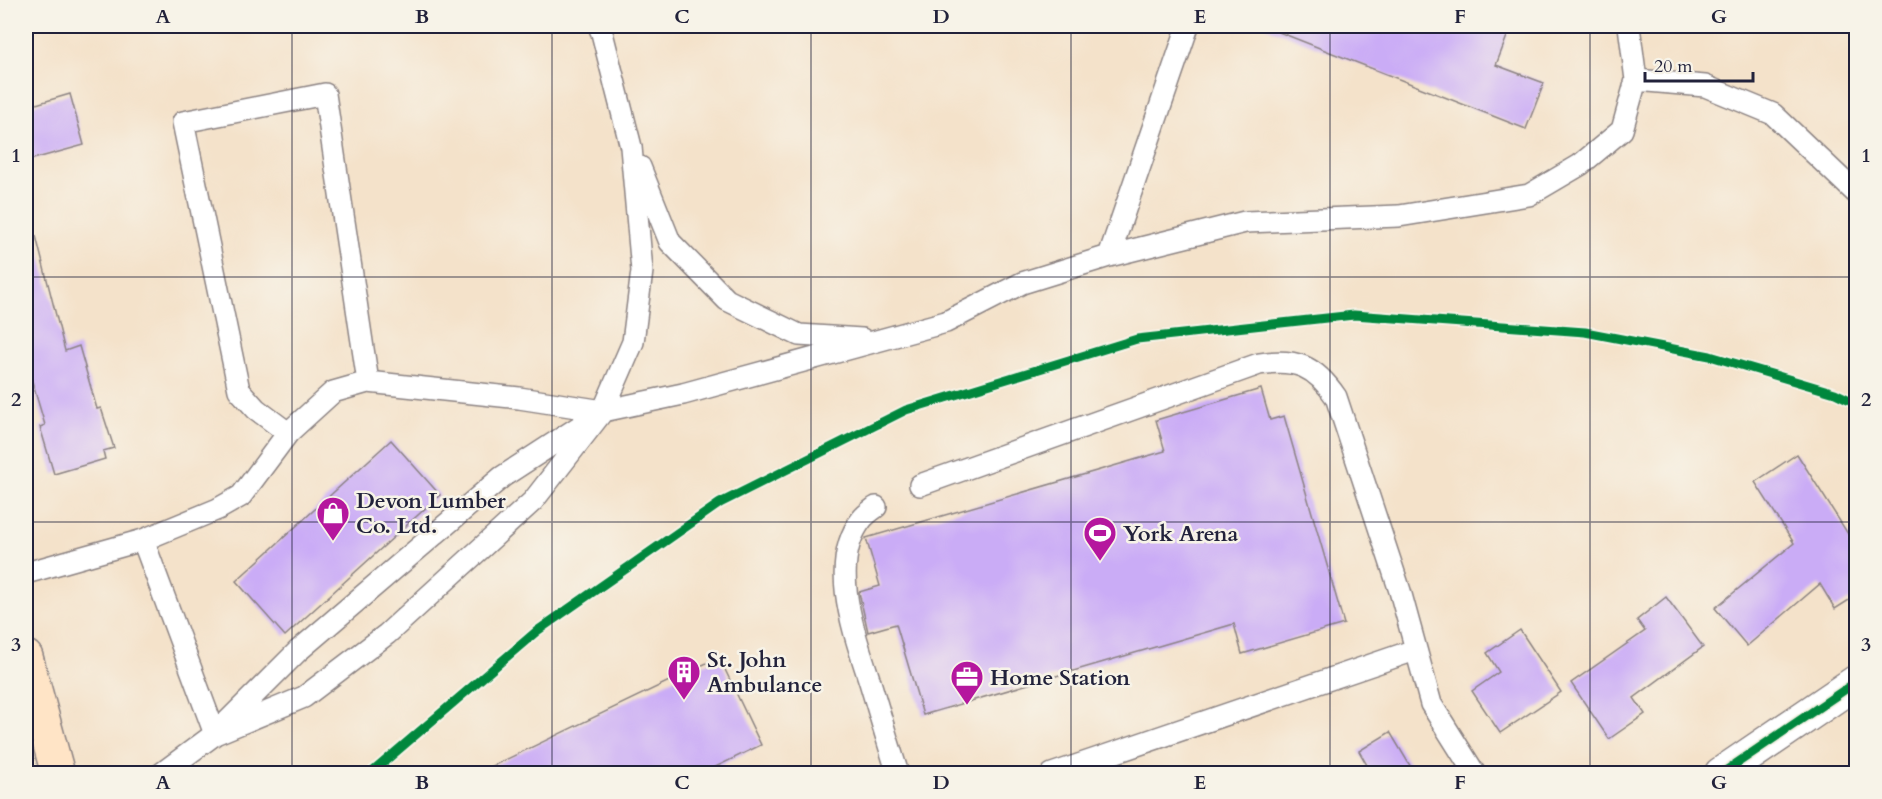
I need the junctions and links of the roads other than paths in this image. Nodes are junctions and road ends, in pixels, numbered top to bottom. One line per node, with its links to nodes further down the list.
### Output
1 (598, 26): 5 (lane)
2 (1188, 26): 7 (lane)
3 (1629, 26): 4 (lane)
4 (1636, 80): 6 (lane); 7 (lane)
5 (631, 147): 8 (lane); 10 (lane)
6 (1857, 192)
7 (1108, 256): 8 (lane)
8 (878, 340): 10 (lane)
9 (368, 382): 10 (lane); 11 (lane); 11 (lane)
10 (603, 411): 19 (lane); 19 (lane)
11 (288, 433): 14 (lane)
12 (920, 484): 16 (lane)
13 (876, 507): 22 (lane)
14 (144, 540): 15 (lane); 19 (lane)
15 (26, 573)
16 (1415, 650): 23 (lane); 24 (lane)
17 (26, 657): 20 (main road)
18 (1857, 681): 25 (street)
19 (216, 734): 21 (lane)
20 (58, 774)
21 (161, 774)
22 (898, 774)
23 (1052, 774)
24 (1475, 774)
25 (1721, 774)

